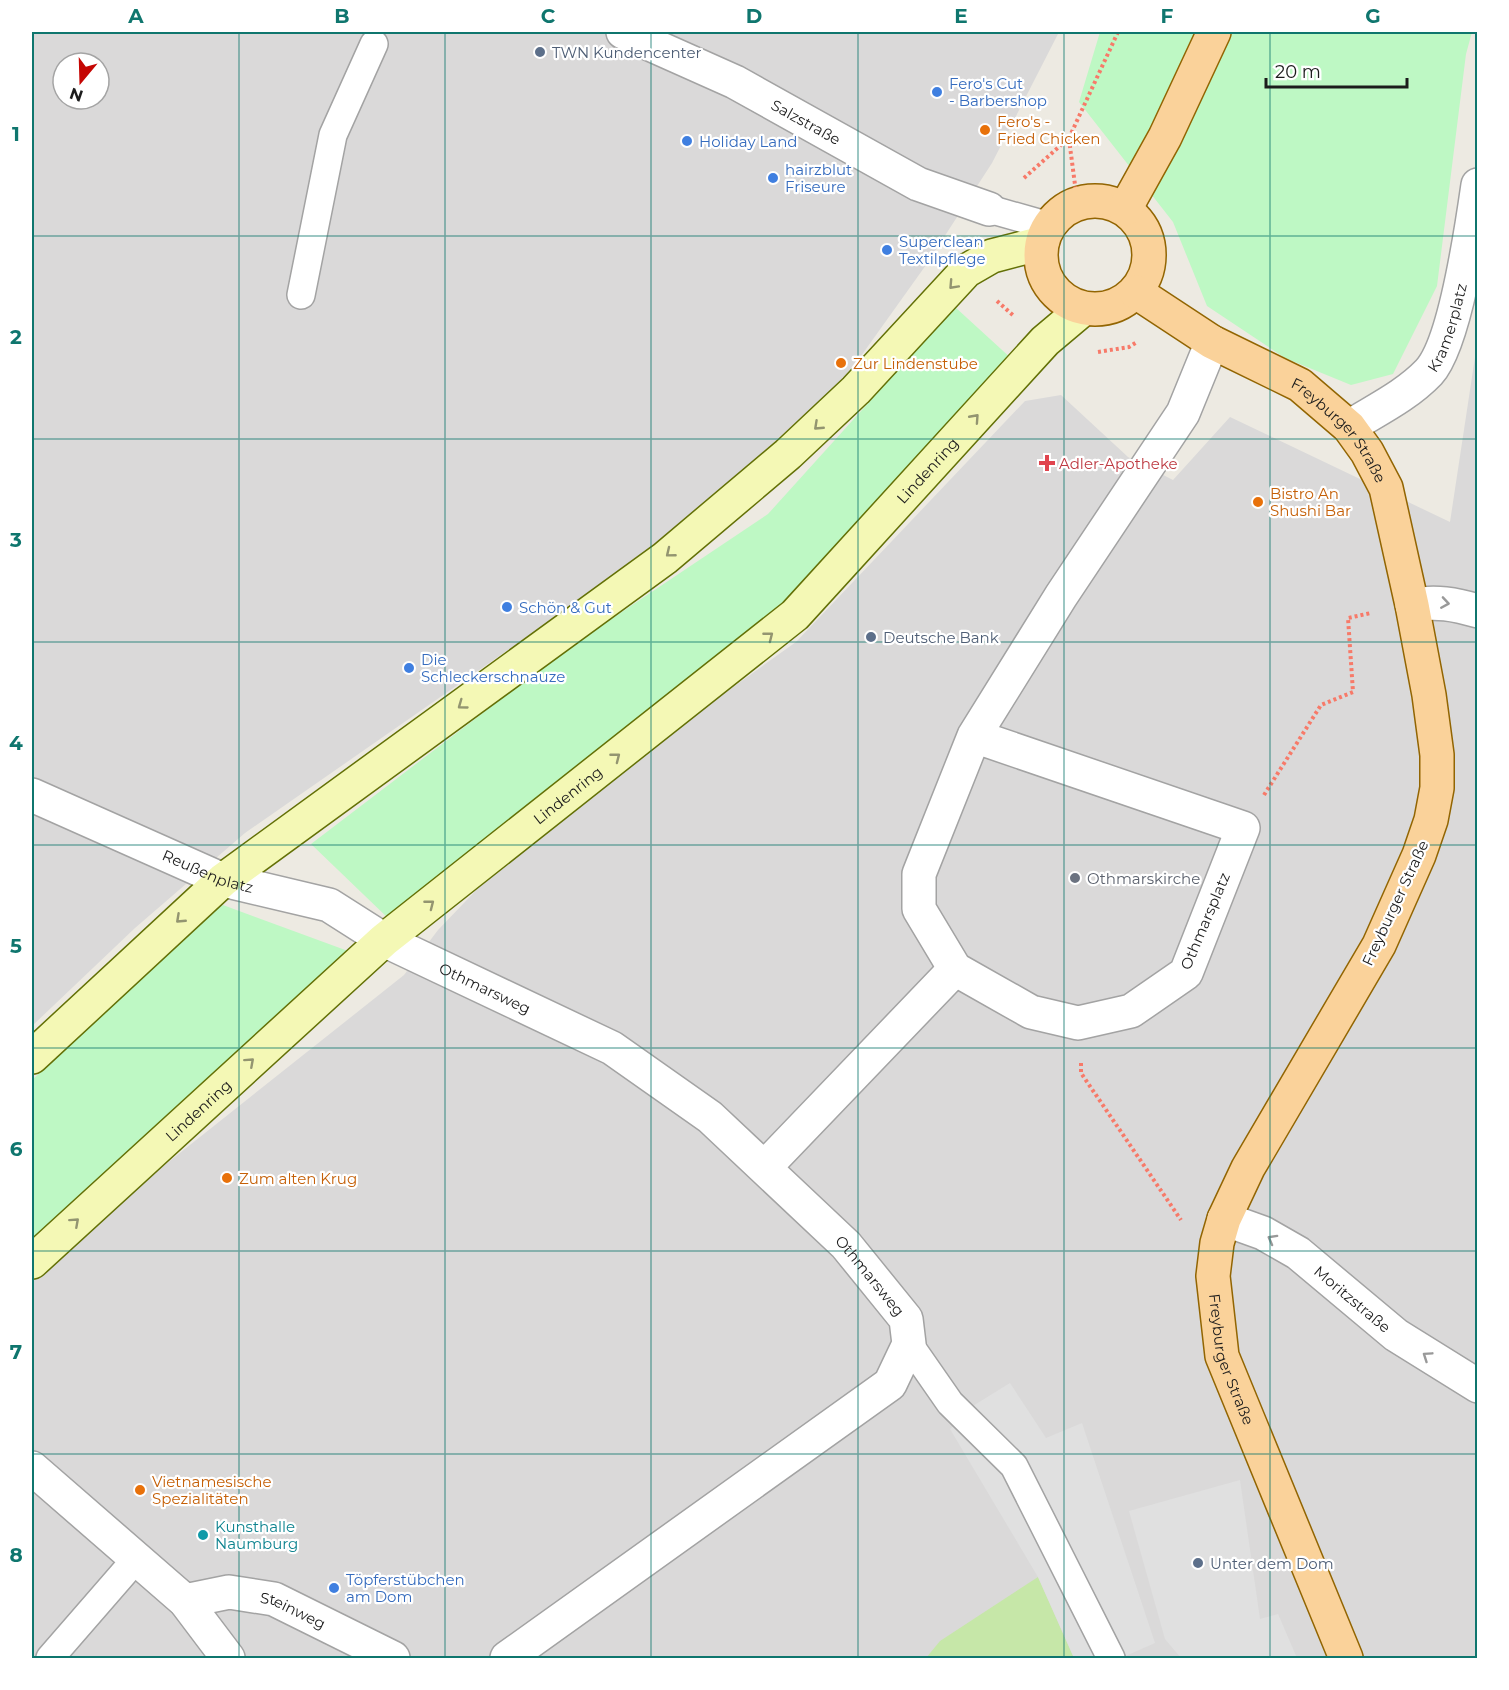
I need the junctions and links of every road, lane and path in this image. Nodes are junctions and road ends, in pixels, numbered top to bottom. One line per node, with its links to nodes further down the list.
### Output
1 (622, 32): 7 (street, Salzstraße)
2 (1118, 32): 6 (path)
3 (1214, 32): 8 (main road)
4 (374, 44): 11 (lane)
5 (1478, 185): 14 (street, Kramerplatz)
6 (1077, 204): 8 (main road); 9 (main road)
7 (989, 209): 9 (lane)
8 (1125, 209): 10 (main road)
9 (1045, 235): 12 (main road); 20 (main road, one-way to 20)
10 (1136, 292): 12 (main road); 13 (main road, Freyburger Straße)
11 (301, 295)
12 (1083, 309): 21 (main road, Lindenring, one-way to 12)
13 (1212, 342): 14 (main road, Freyburger Straße); 17 (street, Othmarsplatz)
14 (1349, 427): 15 (main road, Freyburger Straße)
15 (1412, 605): 16 (street, one-way to 16); 19 (path); 26 (main road, Freyburger Straße)
16 (1478, 611)
17 (974, 736): 19 (street); 22 (street, Othmarsplatz)
18 (32, 795): 20 (street, Reußenplatz)
19 (1243, 828): 23 (street, Othmarsplatz)
20 (223, 879): 21 (street, Reußenplatz); 24 (main road, one-way to 24)
21 (384, 940): 25 (street, Othmarsweg); 27 (main road, Lindenring, one-way to 21)
22 (955, 969): 23 (street, Othmarsplatz); 25 (street)
23 (1078, 1023): 26 (path)
24 (32, 1057)
25 (765, 1167): 28 (street, Othmarsweg)
26 (1220, 1231): 29 (street, Moritzstraße, one-way to 26); 38 (main road, Freyburger Straße)
27 (32, 1262)
28 (909, 1344): 36 (street); 37 (lane)
29 (1478, 1386)
30 (32, 1468): 31 (street)
31 (136, 1559): 32 (street); 33 (lane)
32 (185, 1601): 34 (street); 35 (street, Steinweg)
33 (50, 1659)
34 (228, 1659)
35 (393, 1659)
36 (507, 1659)
37 (1111, 1659)
38 (1346, 1659)

